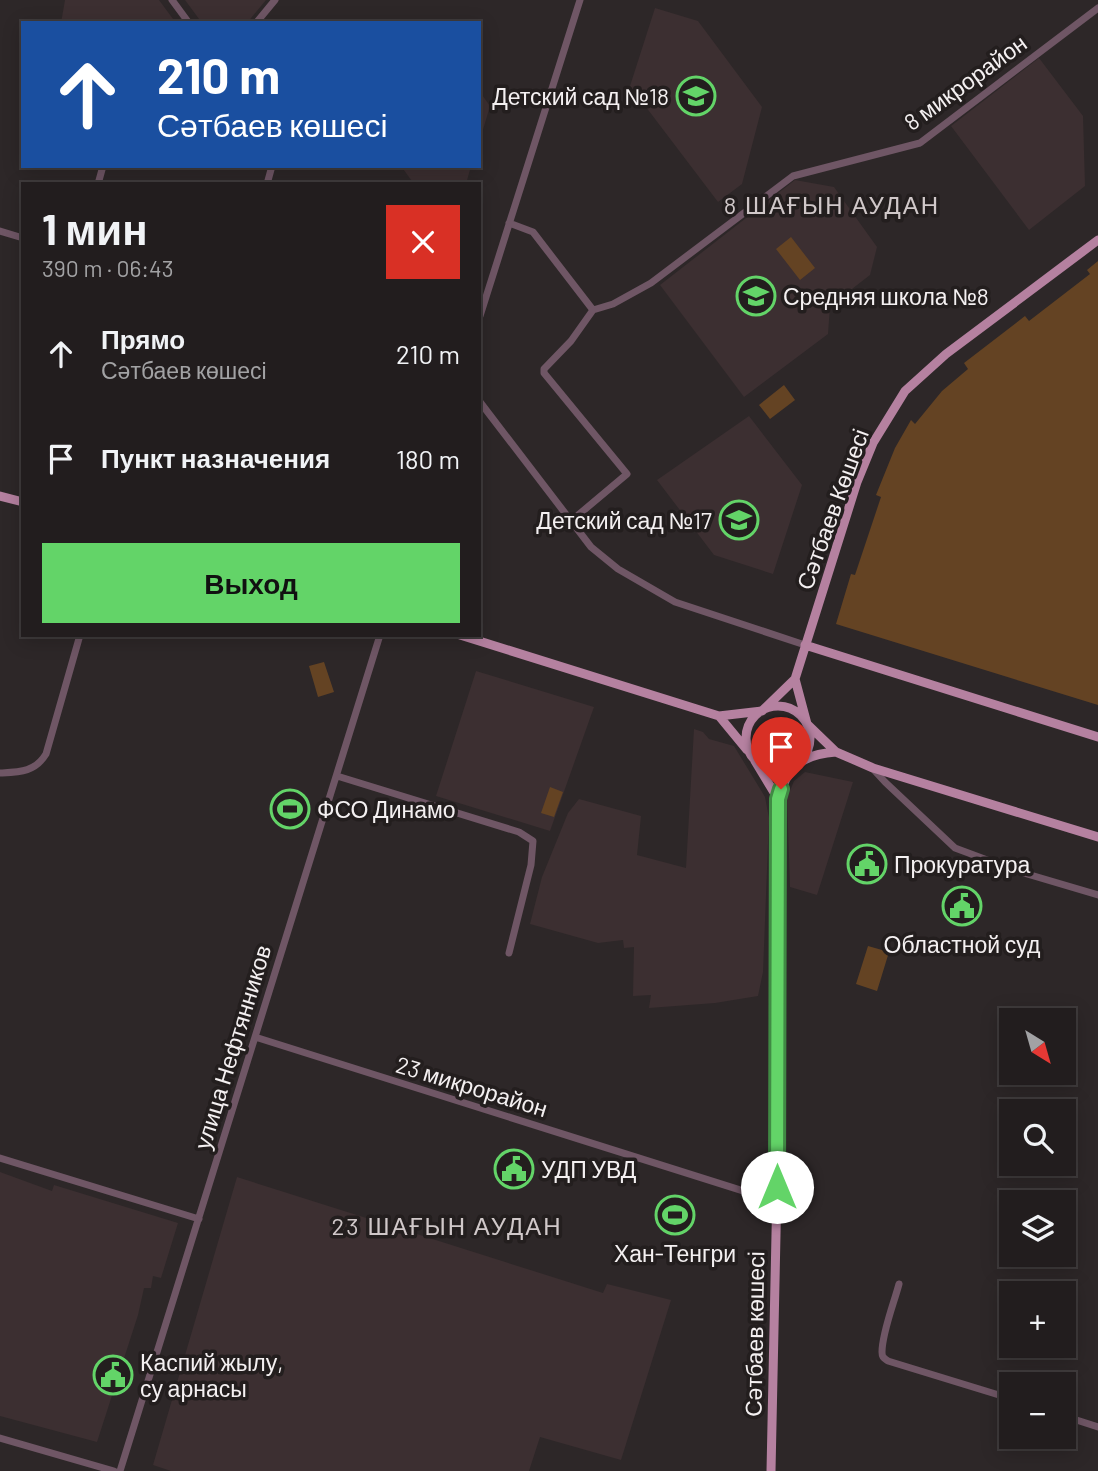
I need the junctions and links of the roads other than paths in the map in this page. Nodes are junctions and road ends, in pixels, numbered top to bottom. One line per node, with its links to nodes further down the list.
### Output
1 (172, 0): 5 (street)
2 (275, 0): 6 (street)
3 (580, 0): 7 (street)
4 (1098, 9): 11 (street, 8 микрорайон)
5 (188, 21)
6 (258, 21)
7 (509, 223): 11 (street); 12 (street)
8 (0, 231): 9 (street)
9 (21, 237)
10 (1098, 240): 20 (main road, Сәтбаев Көшесі)
11 (593, 310): 16 (street)
12 (481, 313)
13 (481, 403): 16 (street)
14 (0, 496): 15 (main road)
15 (21, 501)
16 (571, 521): 20 (street)
17 (79, 637): 30 (street)
18 (379, 637): 31 (street, улица Нефтянников)
19 (466, 637): 23 (main road)
20 (806, 645): 21 (main road, Сәтбаев Көшесі); 25 (main road)
21 (795, 679): 22 (main road, Сәтбаев Көшесі); 24 (main road)
22 (762, 711): 23 (main road); 24 (main road); 27 (main road)
23 (719, 716): 27 (main road)
24 (807, 724): 26 (main road); 28 (main road)
25 (1098, 737)
26 (836, 752): 28 (main road); 29 (main road)
27 (753, 757): 28 (main road); 32 (main road)
28 (794, 765): 32 (main road)
29 (873, 768): 33 (main road); 34 (street)
30 (0, 774)
31 (337, 776): 35 (street); 36 (street, улица Нефтянников)
32 (778, 799): 38 (main road, Сәтбаев көшесі)
33 (1098, 837)
34 (1098, 895)
35 (509, 953)
36 (255, 1037): 38 (street, 23 микрорайон); 39 (street, улица Нефтянников)
37 (0, 1158): 39 (street)
38 (775, 1199): 47 (main road, Сәтбаев көшесі)
39 (199, 1219): 46 (street, улица Нефтянников)
40 (900, 1284): 41 (street)
41 (999, 1395)
42 (1076, 1420): 43 (street)
43 (1098, 1427)
44 (0, 1438): 45 (street)
45 (114, 1471)
46 (120, 1471)
47 (771, 1471)

